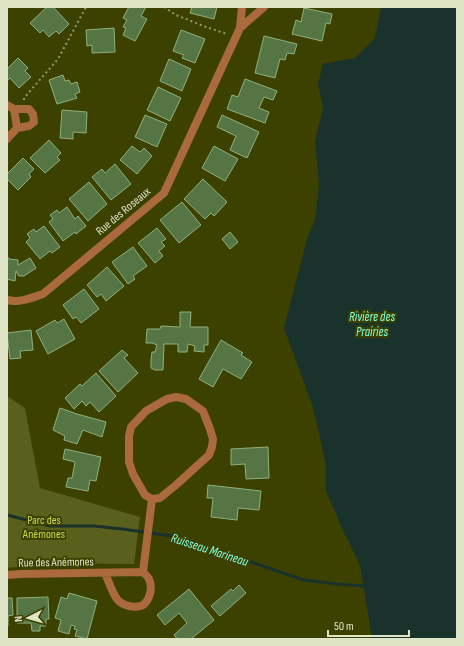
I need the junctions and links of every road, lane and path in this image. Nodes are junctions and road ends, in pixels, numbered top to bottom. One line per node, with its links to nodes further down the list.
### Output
1 (86, 7): 8 (path)
2 (164, 7): 6 (path)
3 (242, 7): 5 (street, Rue des Roseaux)
4 (264, 7): 5 (street, Rue des Roseaux)
5 (240, 28): 6 (street, Rue des Roseaux)
6 (236, 37): 11 (street, Rue des Roseaux)
7 (10, 107): 8 (street); 9 (street)
8 (25, 109): 9 (street)
9 (17, 128): 10 (street)
10 (7, 139)
11 (7, 300)
12 (152, 499): 12 (street); 13 (street)
13 (143, 572): 14 (street, Rue des Anémones); 14 (street, Rue des Anémones)
14 (105, 574): 15 (street, Rue des Anémones)
15 (7, 575)

